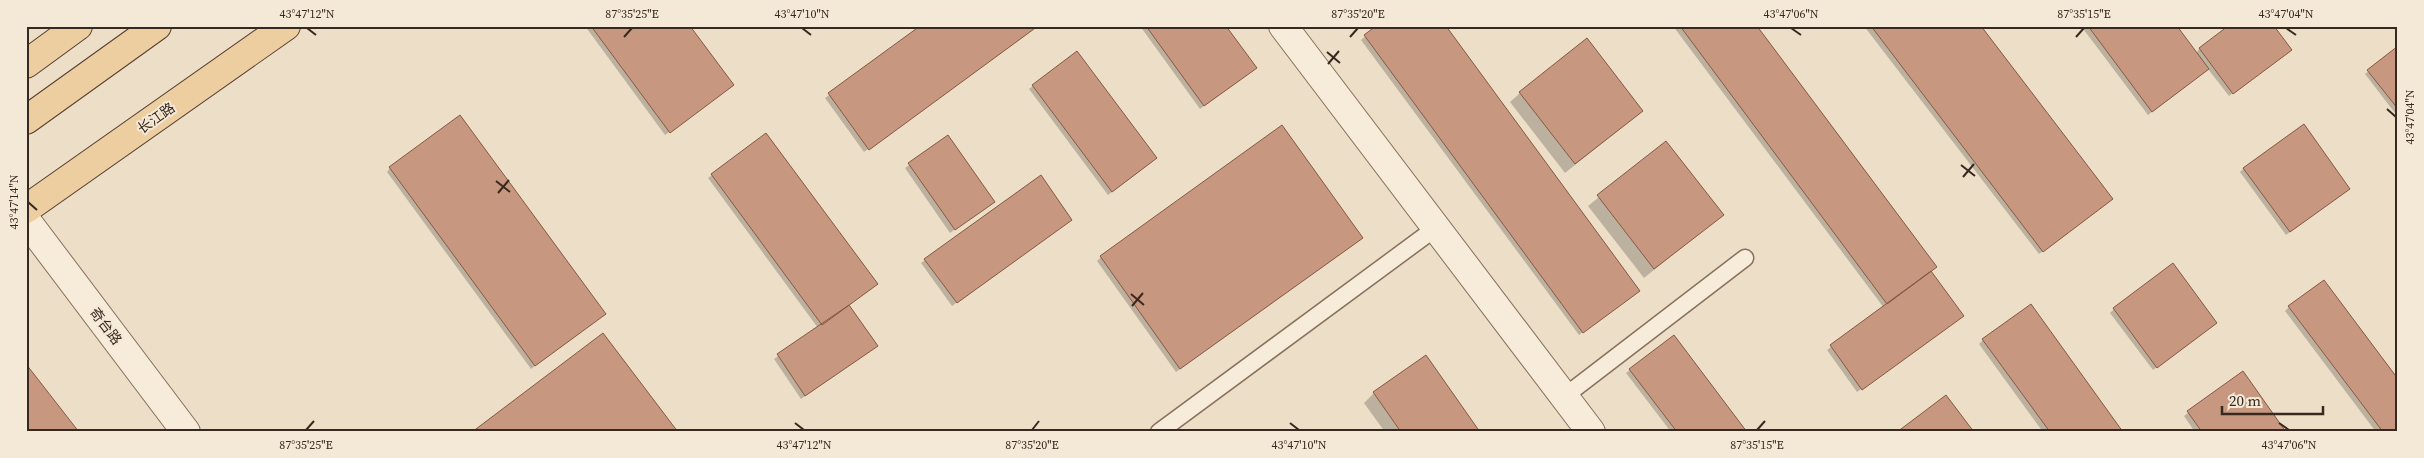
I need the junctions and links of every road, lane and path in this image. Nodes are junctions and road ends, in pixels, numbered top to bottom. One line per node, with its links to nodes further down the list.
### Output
1 (78, 26): 5 (main road)
2 (157, 26): 6 (main road)
3 (286, 26): 7 (main road, 长江路)
4 (1283, 26): 9 (street)
5 (26, 64)
6 (26, 120)
7 (26, 209)
8 (26, 220): 12 (street, 奇台路)
9 (1437, 227): 11 (street); 13 (lane)
10 (1745, 258): 11 (lane)
11 (1565, 396): 14 (street)
12 (186, 432)
13 (1159, 432)
14 (1591, 432)

